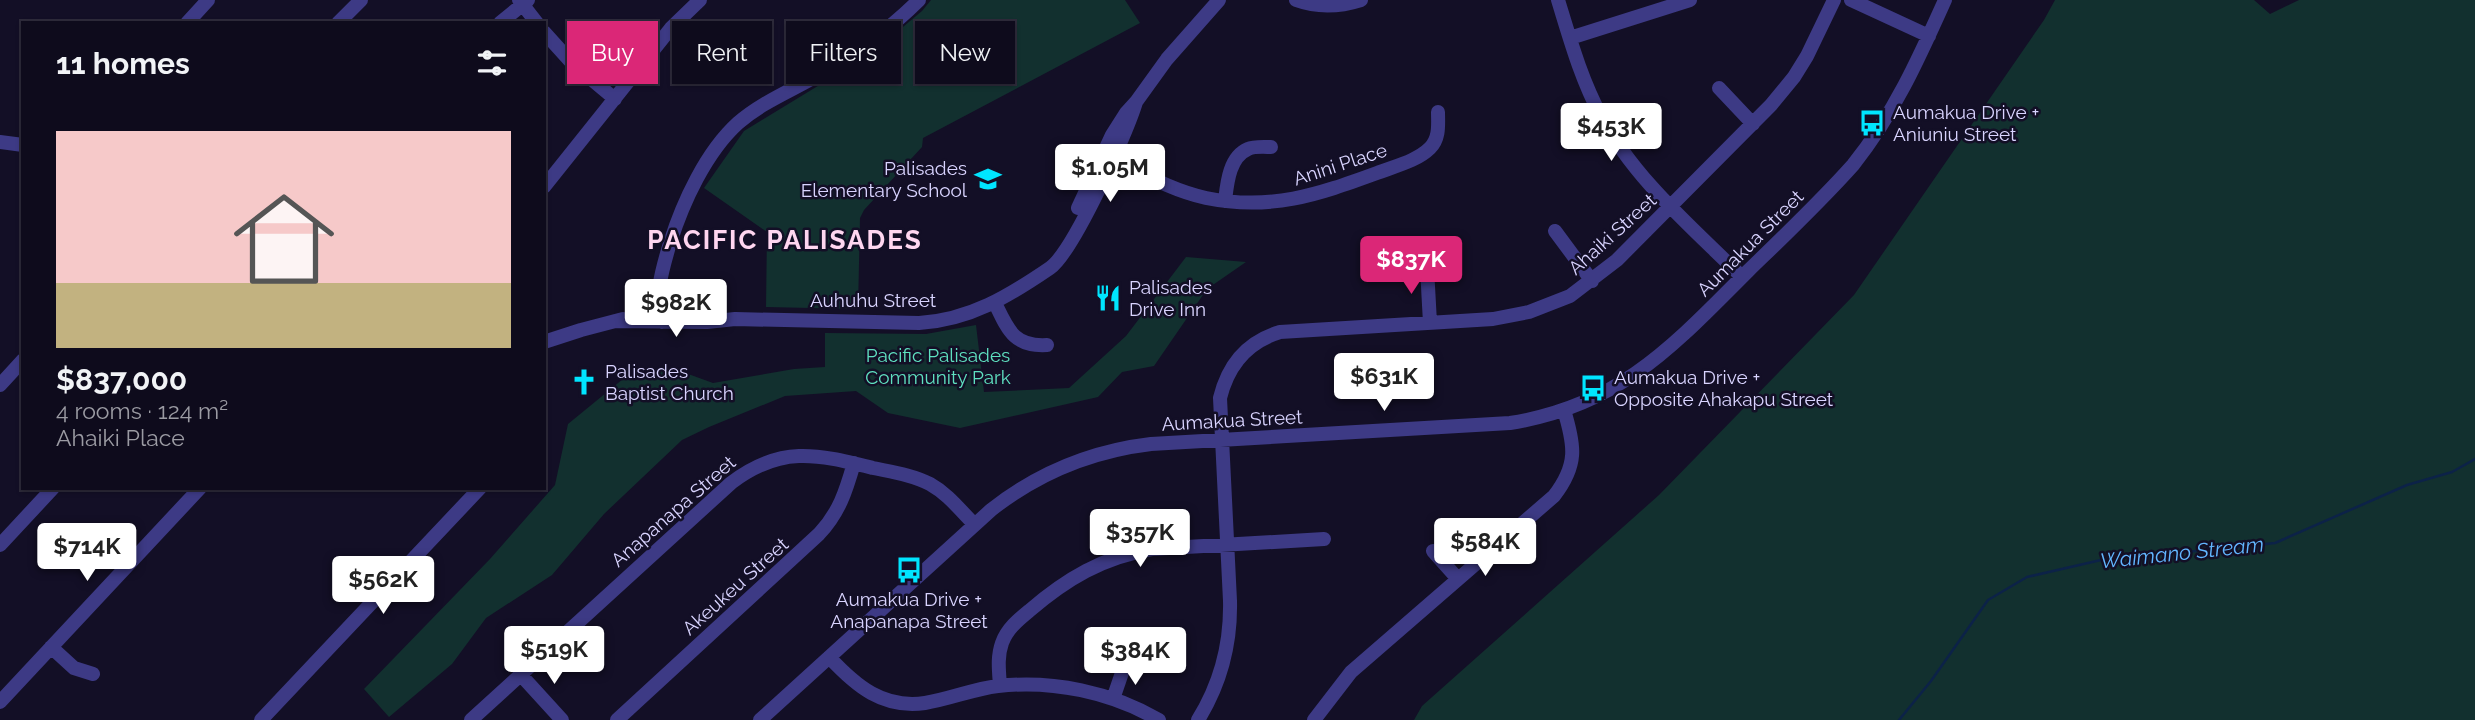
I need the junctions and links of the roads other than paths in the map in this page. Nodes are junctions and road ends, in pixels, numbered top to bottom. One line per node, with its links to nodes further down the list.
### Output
1 (208, 0): 14 (street)
2 (361, 0): 15 (street)
3 (700, 0): 22 (street)
4 (919, 0): 37 (street)
5 (1219, 0): 28 (street, Auhuhu Street)
6 (1296, 0): 7 (street)
7 (1362, 0)
8 (1558, 0): 20 (street)
9 (1690, 0): 20 (street)
10 (1834, 0): 24 (street, Ahaiki Street)
11 (1851, 0): 19 (street)
12 (1945, 0): 19 (street, Aumakua Street)
13 (523, 1): 16 (street); 17 (street)
14 (189, 21)
15 (340, 21)
16 (502, 21)
17 (536, 21)
18 (546, 34): 22 (street)
19 (1929, 36): 34 (street, Aumakua Street)
20 (1570, 38): 31 (street)
21 (1719, 88): 24 (street)
22 (615, 99): 29 (street)
23 (1438, 112): 30 (street, Anini Place)
24 (1753, 124): 31 (street, Ahaiki Street)
25 (0, 142): 26 (street)
26 (21, 145)
27 (1272, 147): 30 (street)
28 (1108, 156): 30 (street, Anini Place); 36 (street, Auhuhu Street)
29 (546, 182)
30 (1225, 201)
31 (1671, 205): 34 (street); 35 (street, Ahaiki Street)
32 (1555, 231): 35 (street)
33 (1427, 268): 38 (street)
34 (1742, 277): 43 (street, Aumakua Street)
35 (1592, 281): 38 (street, Ahaiki Street)
36 (995, 303): 37 (street, Auhuhu Street); 40 (street)
37 (662, 315): 39 (street, Auhuhu Street)
38 (1430, 323): 44 (street, Ahaiki Street)
39 (546, 341)
40 (1047, 345)
41 (21, 362): 42 (street)
42 (0, 384)
43 (1564, 410): 44 (street, Aumakua Street); 54 (street)
44 (1221, 439): 49 (street, Aumakua Street); 51 (street, Ahaiki Street)
45 (854, 463): 49 (street, Anapanapa Street); 61 (street, Anapanapa Street); 68 (street, Akeukeu Street)
46 (51, 490): 52 (street)
47 (198, 490): 55 (street)
48 (478, 490): 65 (street)
49 (974, 524): 56 (street, Aumakua Street)
50 (1324, 539): 51 (street)
51 (1227, 544): 62 (street); 71 (street, Ahaiki Street)
52 (0, 545)
53 (1433, 551): 54 (street)
54 (1458, 579): 59 (street)
55 (51, 647): 60 (street); 64 (street)
56 (829, 657): 62 (street); 69 (street, Aumakua Street)
57 (1339, 660): 59 (street)
58 (1125, 664): 63 (street)
59 (1351, 672): 72 (street)
60 (93, 674)
61 (521, 675): 66 (street, Anapanapa Street); 67 (street)
62 (1000, 686): 63 (street)
63 (1113, 699): 70 (street)
64 (0, 702)
65 (261, 720)
66 (471, 720)
67 (562, 720)
68 (617, 720)
69 (760, 720)
70 (1159, 720)
71 (1198, 720)
72 (1314, 720)

